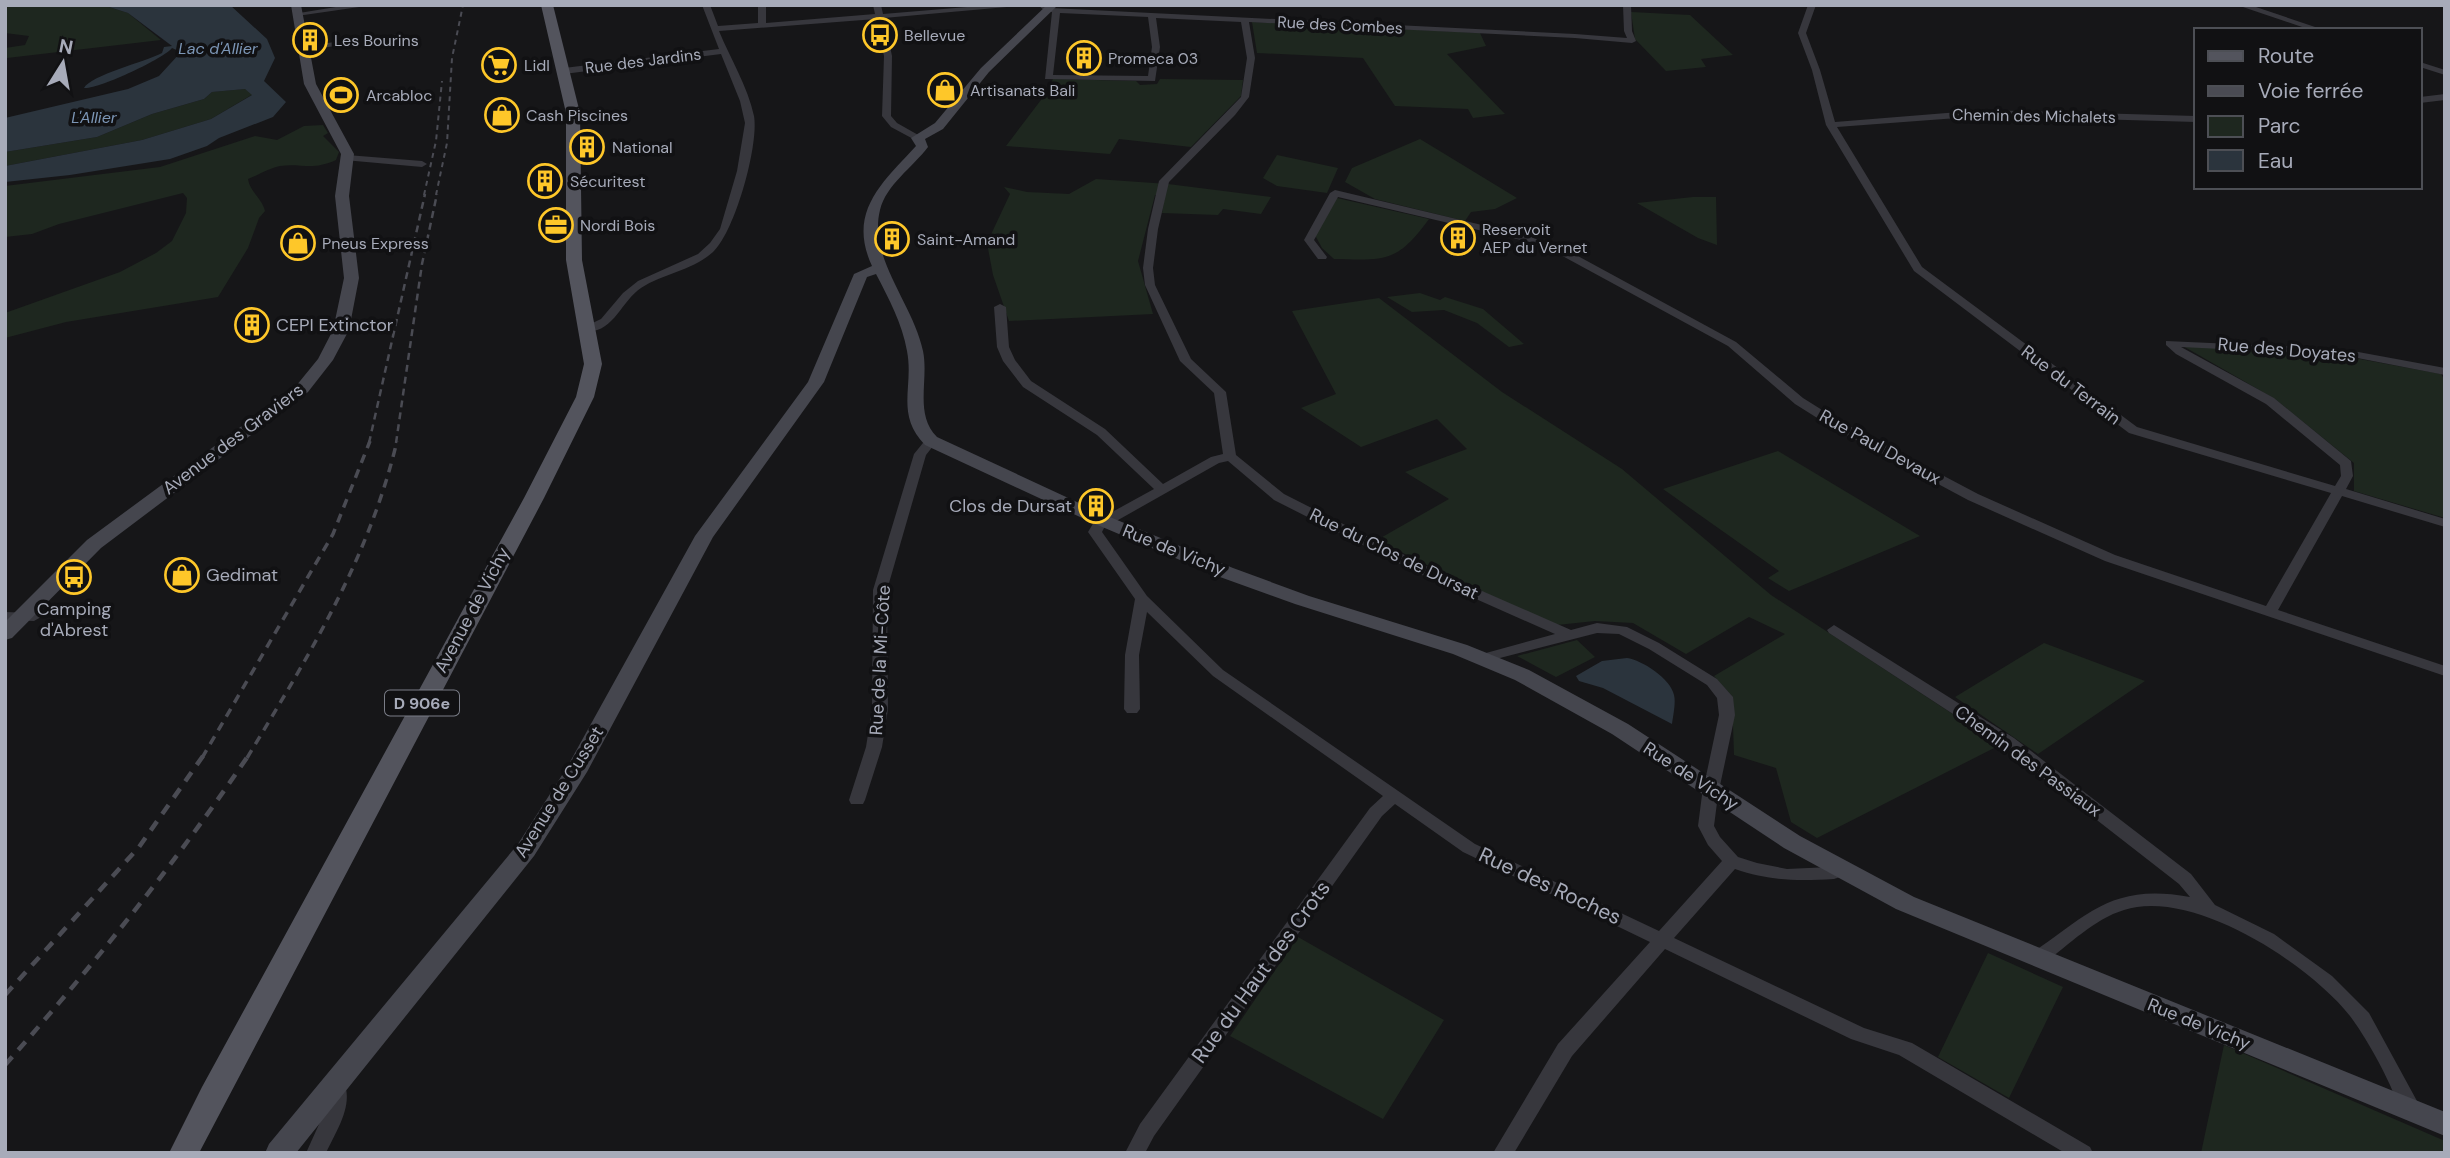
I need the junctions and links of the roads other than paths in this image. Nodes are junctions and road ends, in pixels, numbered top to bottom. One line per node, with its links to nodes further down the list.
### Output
1 (369, 5): 10 (street)
2 (547, 5): 23 (main road, D 906e)
3 (706, 5): 18 (street)
4 (762, 5): 16 (street)
5 (877, 5): 13 (street)
6 (1024, 5): 13 (street)
7 (1626, 5): 15 (street, Rue des Combes)
8 (1812, 5): 28 (street, Rue du Terrain)
9 (2241, 5): 17 (street)
10 (351, 6): 12 (street)
11 (1047, 7): 14 (street, Rue des Combes); 14 (street); 29 (street)
12 (296, 10): 20 (street)
13 (878, 16): 16 (street); 29 (street)
14 (1152, 17): 15 (street, Rue des Combes)
15 (1245, 20): 40 (street)
16 (762, 25): 18 (street)
17 (2314, 28)
18 (714, 29): 21 (street)
19 (400, 36): 20 (street)
20 (303, 48): 30 (street)
21 (722, 51): 23 (street, Rue des Jardins); 36 (street)
22 (2422, 65): 24 (street)
23 (564, 71): 36 (main road, Avenue de Vichy / D 906e)
24 (2445, 73)
25 (2445, 97): 26 (street)
26 (2422, 100)
27 (2194, 119): 28 (street, Chemin des Michalets)
28 (1831, 125): 42 (street, Rue du Terrain)
29 (917, 138): 33 (street)
30 (346, 158): 31 (street); 48 (street, Avenue des Graviers)
31 (422, 164)
32 (1322, 257): 46 (street, Rue Paul Devaux)
33 (881, 273): 34 (street); 39 (street)
34 (856, 284): 38 (main road)
35 (1000, 307): 41 (street)
36 (588, 329): 67 (main road, Avenue de Vichy / D 906e)
37 (2445, 372): 42 (street, Rue des Doyates)
38 (801, 405): 64 (street, Avenue de Cusset)
39 (931, 441): 43 (street, Rue de Vichy); 58 (street, Rue de la Mi-Côte)
40 (1230, 456): 41 (street); 51 (street, Rue du Clos de Dursat)
41 (1162, 490): 43 (street)
42 (2338, 492): 44 (street, Rue du Terrain); 46 (street)
43 (1103, 522): 45 (street, Rue des Roches); 53 (street, Rue de Vichy)
44 (2445, 523)
45 (1142, 599): 55 (street); 57 (street, Rue des Roches)
46 (2270, 612): 54 (street, Rue Paul Devaux)
47 (5, 616): 48 (street)
48 (29, 616): 50 (street, Avenue des Graviers); 52 (street, Avenue des Graviers)
49 (1834, 630): 61 (street, Chemin des Passiaux)
50 (5, 634)
51 (1570, 635): 53 (street); 56 (street)
52 (5, 642)
53 (1487, 660): 56 (street, Rue de Vichy)
54 (2445, 671)
55 (1132, 709)
56 (1711, 789): 59 (street); 60 (street, Rue de Vichy)
57 (1393, 797): 62 (street, Rue des Roches); 70 (street, Rue du Haut des Crots)
58 (857, 800)
59 (1732, 861): 60 (street); 62 (street)
60 (1839, 869): 63 (street, Rue de Vichy)
61 (2209, 909): 63 (street); 65 (street)
62 (1662, 938): 71 (street); 72 (street, Rue des Roches)
63 (2038, 958): 65 (street, Rue de Vichy)
64 (335, 1085): 68 (street, Avenue de Cusset); 69 (street)
65 (2407, 1109): 66 (street, Rue de Vichy)
66 (2445, 1124)
67 (184, 1153)
68 (279, 1153)
69 (316, 1153)
70 (1135, 1153)
71 (1503, 1153)
72 (2083, 1153)

